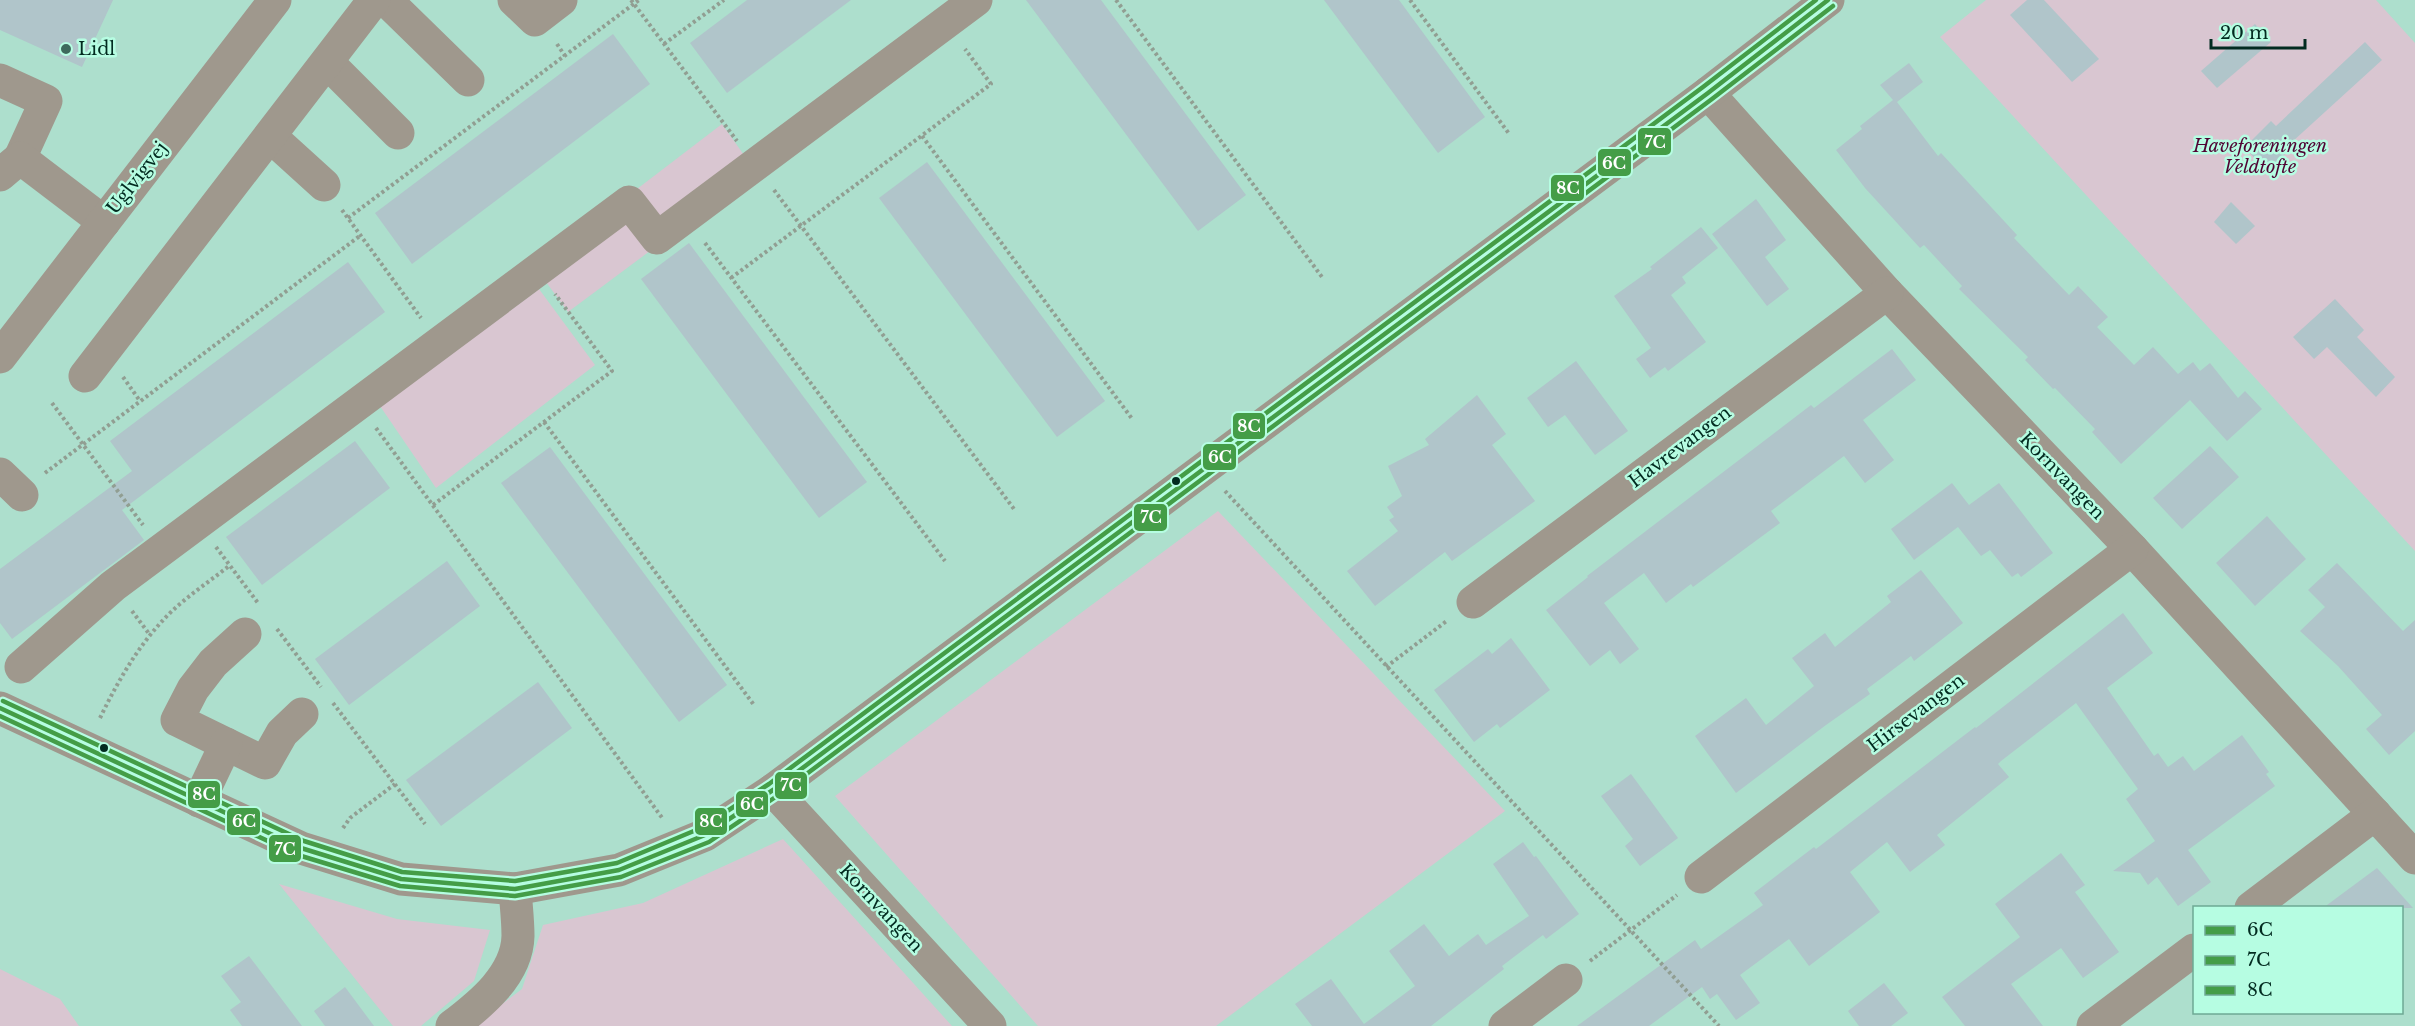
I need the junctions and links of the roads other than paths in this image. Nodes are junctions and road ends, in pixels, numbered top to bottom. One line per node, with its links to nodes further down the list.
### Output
1 (275, 0): 16 (street, Uglvigvej)
2 (374, 0): 8 (street)
3 (386, 0): 10 (street)
4 (514, 0): 5 (street)
5 (561, 0)
6 (976, 0): 23 (street)
7 (1828, 0): 11 (street)
8 (327, 62): 12 (street); 13 (street)
9 (0, 80): 14 (street)
10 (468, 80)
11 (1708, 93): 17 (street, Kornvangen); 27 (street)
12 (398, 133)
13 (270, 136): 15 (street); 19 (street)
14 (10, 167): 16 (street)
15 (324, 185)
16 (104, 222): 18 (street, Uglvigvej)
17 (1887, 293): 20 (street, Kornvangen); 21 (street, Havrevangen)
18 (0, 357)
19 (85, 376)
20 (2132, 549): 29 (street, Kornvangen); 31 (street, Hirsevangen)
21 (1473, 602)
22 (261, 623): 26 (street)
23 (21, 667)
24 (0, 708): 28 (street)
25 (302, 714): 26 (street)
26 (226, 744): 28 (street)
27 (773, 790): 32 (street); 37 (street, Kornvangen)
28 (199, 801): 32 (street)
29 (2375, 814): 30 (street, Kornvangen); 33 (street)
30 (2415, 858)
31 (1701, 877)
32 (515, 889): 36 (street)
33 (2254, 906)
34 (2193, 951): 39 (street)
35 (1566, 980): 38 (street)
36 (452, 1026)
37 (990, 1026)
38 (1505, 1026)
39 (2093, 1026)

